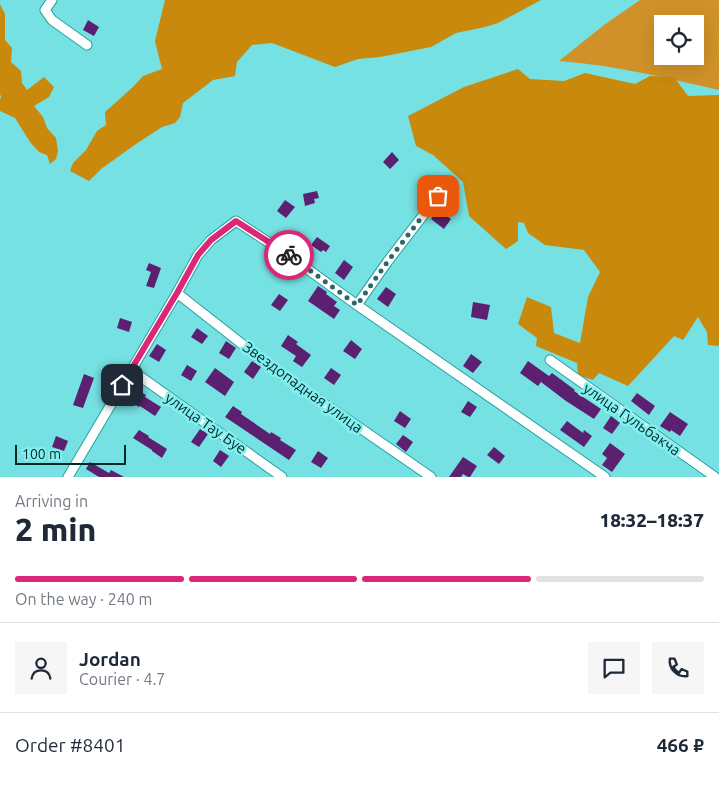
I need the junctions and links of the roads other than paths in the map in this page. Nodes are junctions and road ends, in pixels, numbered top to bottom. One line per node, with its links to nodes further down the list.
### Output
1 (52, 0): 2 (street)
2 (87, 45)
3 (438, 196): 5 (street)
4 (177, 293): 5 (street); 7 (street); 10 (street, Звездопадная улица)
5 (357, 305): 11 (street)
6 (550, 360): 12 (street, улица Гульбакча)
7 (131, 370): 8 (street); 9 (street, улица Тау Буе)
8 (68, 477)
9 (282, 477)
10 (431, 477)
11 (605, 477)
12 (716, 477)

